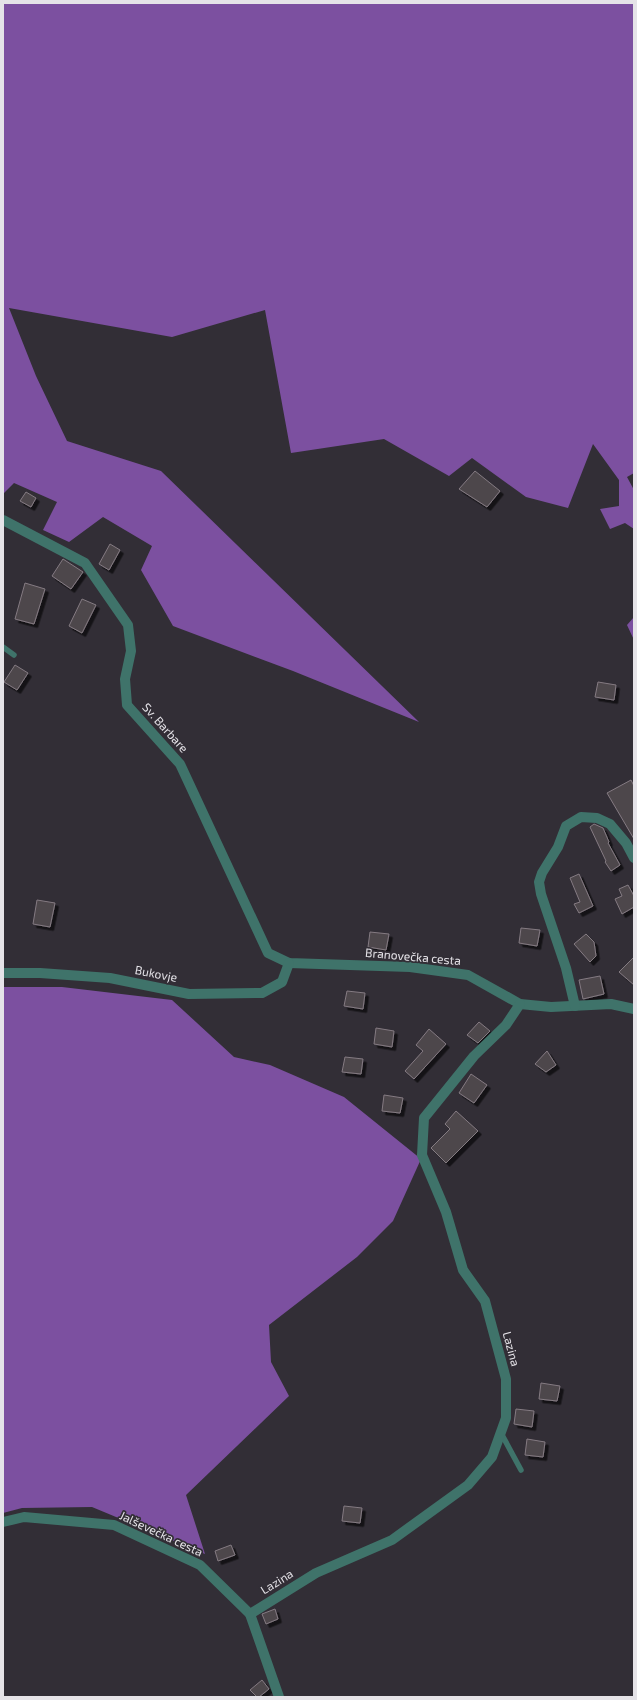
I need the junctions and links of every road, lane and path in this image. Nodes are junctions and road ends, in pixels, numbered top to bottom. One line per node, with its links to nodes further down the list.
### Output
1 (3, 520): 5 (street, Sv. Barbare)
2 (3, 647): 3 (lane)
3 (14, 655)
4 (634, 858): 8 (street)
5 (289, 964): 6 (street, Bukovje); 7 (street, Branovečka cesta)
6 (3, 973)
7 (520, 1004): 8 (street, Branovečka cesta); 10 (street, Lazina)
8 (575, 1006): 9 (street, Branovečka cesta)
9 (634, 1009)
10 (502, 1433): 11 (lane); 13 (street, Lazina)
11 (521, 1470)
12 (3, 1522): 13 (street, Jalševečka cesta)
13 (250, 1614): 14 (street, Jalševečka cesta)
14 (278, 1697)

